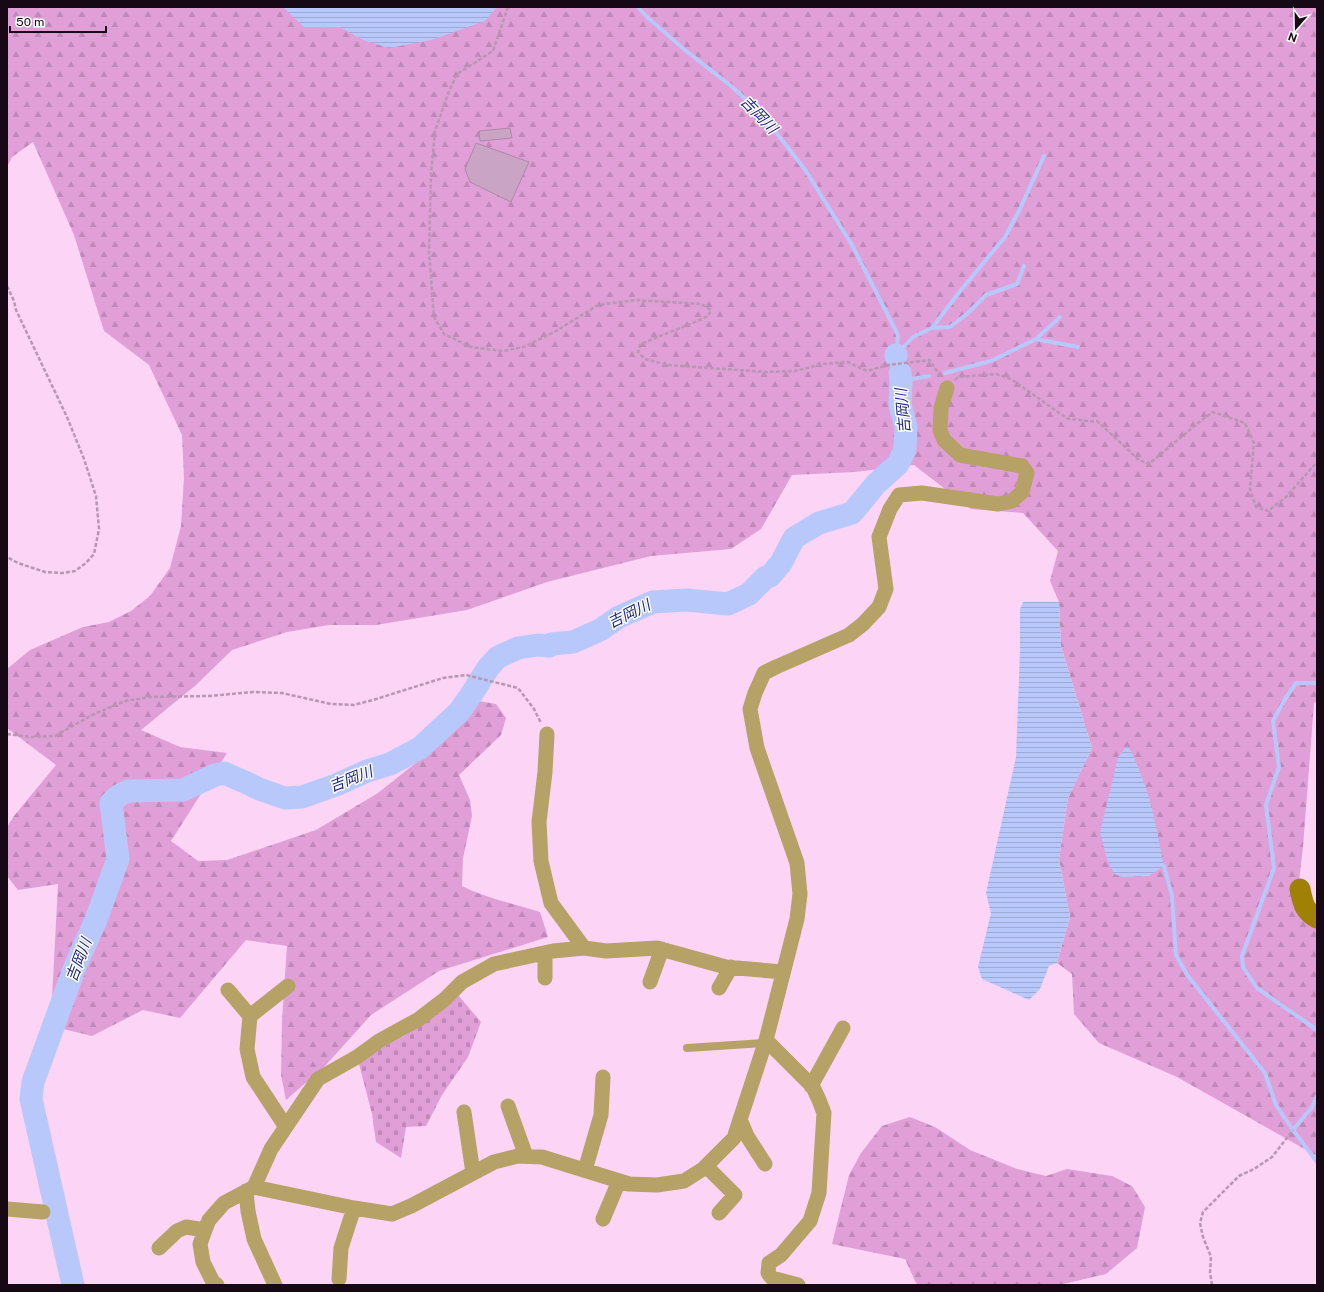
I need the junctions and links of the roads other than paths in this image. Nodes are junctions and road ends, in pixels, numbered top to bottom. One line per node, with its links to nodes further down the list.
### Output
1 (947, 388): 9 (street)
2 (547, 734): 5 (street)
3 (1300, 889): 4 (street)
4 (1317, 918)
5 (584, 948): 6 (street); 7 (street)
6 (662, 949): 8 (street); 11 (street)
7 (545, 953): 10 (street); 24 (street)
8 (731, 967): 9 (street); 13 (street)
9 (783, 972): 17 (street)
10 (545, 978)
11 (650, 982)
12 (288, 986): 15 (street)
13 (719, 988)
14 (228, 990): 15 (street)
15 (250, 1016): 24 (street)
16 (843, 1028): 20 (street)
17 (765, 1041): 18 (lane); 20 (street); 23 (street)
18 (687, 1048)
19 (603, 1077): 28 (street)
20 (811, 1086): 42 (street)
21 (508, 1106): 25 (street)
22 (464, 1112): 29 (street)
23 (740, 1119): 26 (street); 27 (street)
24 (286, 1128): 31 (street)
25 (526, 1156): 28 (street); 29 (street)
26 (765, 1164)
27 (706, 1166): 30 (street); 35 (street)
28 (585, 1170): 30 (street)
29 (473, 1173): 32 (street)
30 (619, 1181): 36 (street)
31 (250, 1189): 32 (street); 37 (street); 41 (street)
32 (354, 1208): 39 (street)
33 (7, 1209): 34 (street)
34 (42, 1212)
35 (719, 1213)
36 (603, 1219)
37 (205, 1230): 38 (street); 40 (street)
38 (159, 1248)
39 (338, 1279)
40 (217, 1285)
41 (276, 1285)
42 (798, 1285)

